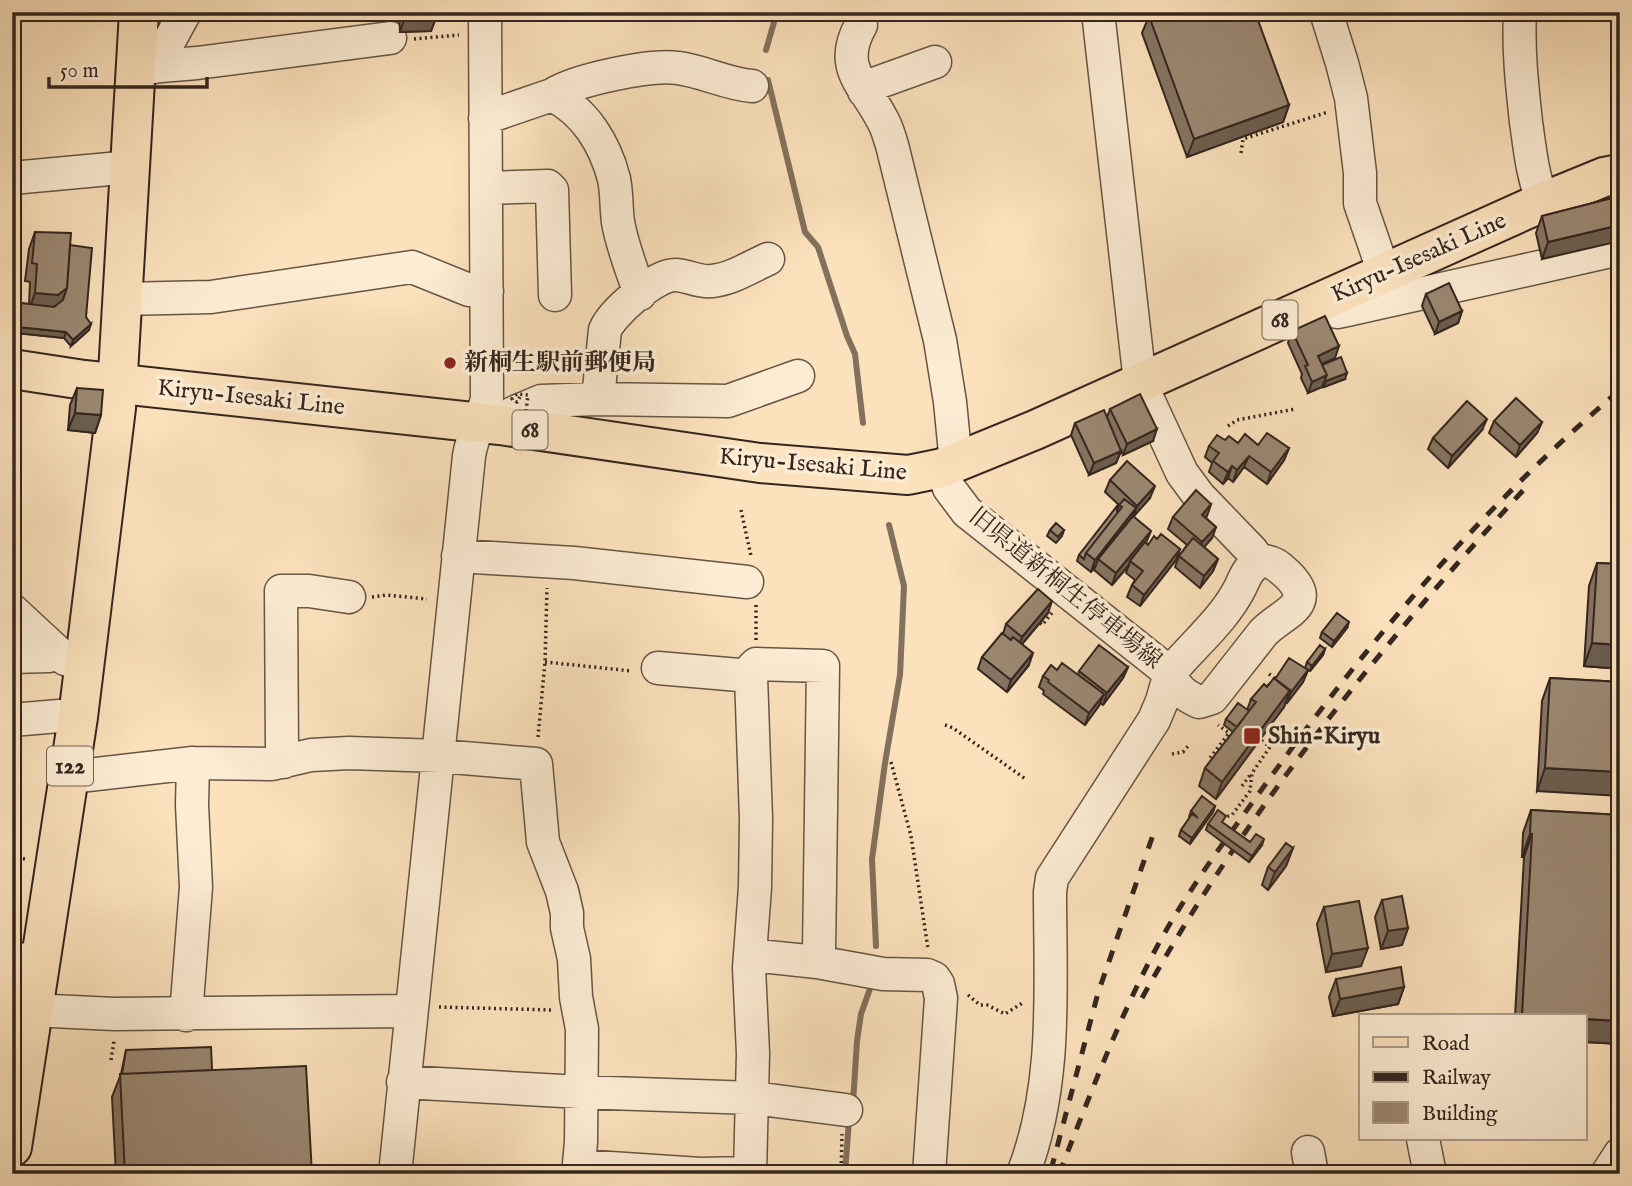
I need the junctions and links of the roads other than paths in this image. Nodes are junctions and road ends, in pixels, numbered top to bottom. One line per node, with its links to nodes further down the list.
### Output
1 (139, 12): 10 (main road, 122)
2 (185, 12): 10 (street)
3 (1098, 12): 30 (street)
4 (1326, 12): 22 (street)
5 (1520, 12): 19 (street)
6 (485, 23): 14 (street)
7 (861, 25): 12 (street, 旧県道新桐生停車場線)
8 (390, 38): 10 (street)
9 (935, 62): 12 (street)
10 (145, 67): 15 (main road, 122)
11 (752, 86): 13 (street)
12 (864, 91): 34 (street, 旧県道新桐生停車場線)
13 (552, 95): 14 (street); 24 (street)
14 (485, 118): 18 (street)
15 (131, 167): 17 (street); 27 (main road, 122)
16 (1620, 174): 19 (main road, Kiryu-Isesaki Line / 68)
17 (12, 178)
18 (486, 188): 23 (street); 25 (street)
19 (1543, 201): 22 (main road, Kiryu-Isesaki Line / 68)
20 (1620, 248): 26 (street)
21 (768, 260): 24 (street)
22 (1384, 273): 26 (main road, Kiryu-Isesaki Line / 68)
23 (487, 291): 27 (street); 33 (street)
24 (640, 294): 32 (street)
25 (555, 295)
26 (1331, 298): 30 (main road, Kiryu-Isesaki Line / 68)
27 (121, 299): 31 (main road, 122)
28 (12, 369): 31 (main road, 68)
29 (798, 376): 32 (street)
30 (1140, 382): 34 (main road, Kiryu-Isesaki Line / 68); 36 (street)
31 (117, 383): 33 (main road, Kiryu-Isesaki Line / 68); 41 (main road, 122)
32 (598, 399): 33 (street)
33 (505, 424): 34 (main road, Kiryu-Isesaki Line / 68); 35 (street)
34 (949, 465): 43 (street, 旧県道新桐生停車場線)
35 (458, 556): 37 (street); 47 (street)
36 (1259, 562): 43 (street); 43 (street, 旧県道新桐生停車場線)
37 (747, 582)
38 (349, 597): 48 (street)
39 (12, 610): 41 (street)
40 (12, 657): 41 (street)
41 (71, 658): 50 (main road, 122)
42 (658, 668): 44 (street)
43 (1170, 673): 68 (street)
44 (751, 676): 51 (street); 53 (street)
45 (59, 716): 46 (street)
46 (12, 720)
47 (439, 756): 48 (street); 55 (street); 58 (street)
48 (284, 762): 49 (street)
49 (193, 763): 50 (street); 56 (street)
50 (69, 775): 52 (main road, 122)
51 (750, 955): 53 (street); 59 (street)
52 (27, 960): 54 (main road, 122)
53 (817, 962): 67 (street)
54 (33, 1007): 56 (street); 62 (main road, 122)
55 (421, 1009): 56 (street); 57 (street)
56 (186, 1014)
57 (403, 1082): 58 (street); 66 (street)
58 (580, 1092): 59 (street); 64 (street)
59 (753, 1098): 60 (street); 65 (street)
60 (844, 1110)
61 (1423, 1140): 69 (street)
62 (12, 1147)
63 (1620, 1154): 70 (street)
64 (579, 1170): 65 (street)
65 (750, 1173)
66 (395, 1174)
67 (929, 1174)
68 (1023, 1174)
69 (1430, 1174)
70 (1607, 1174)

